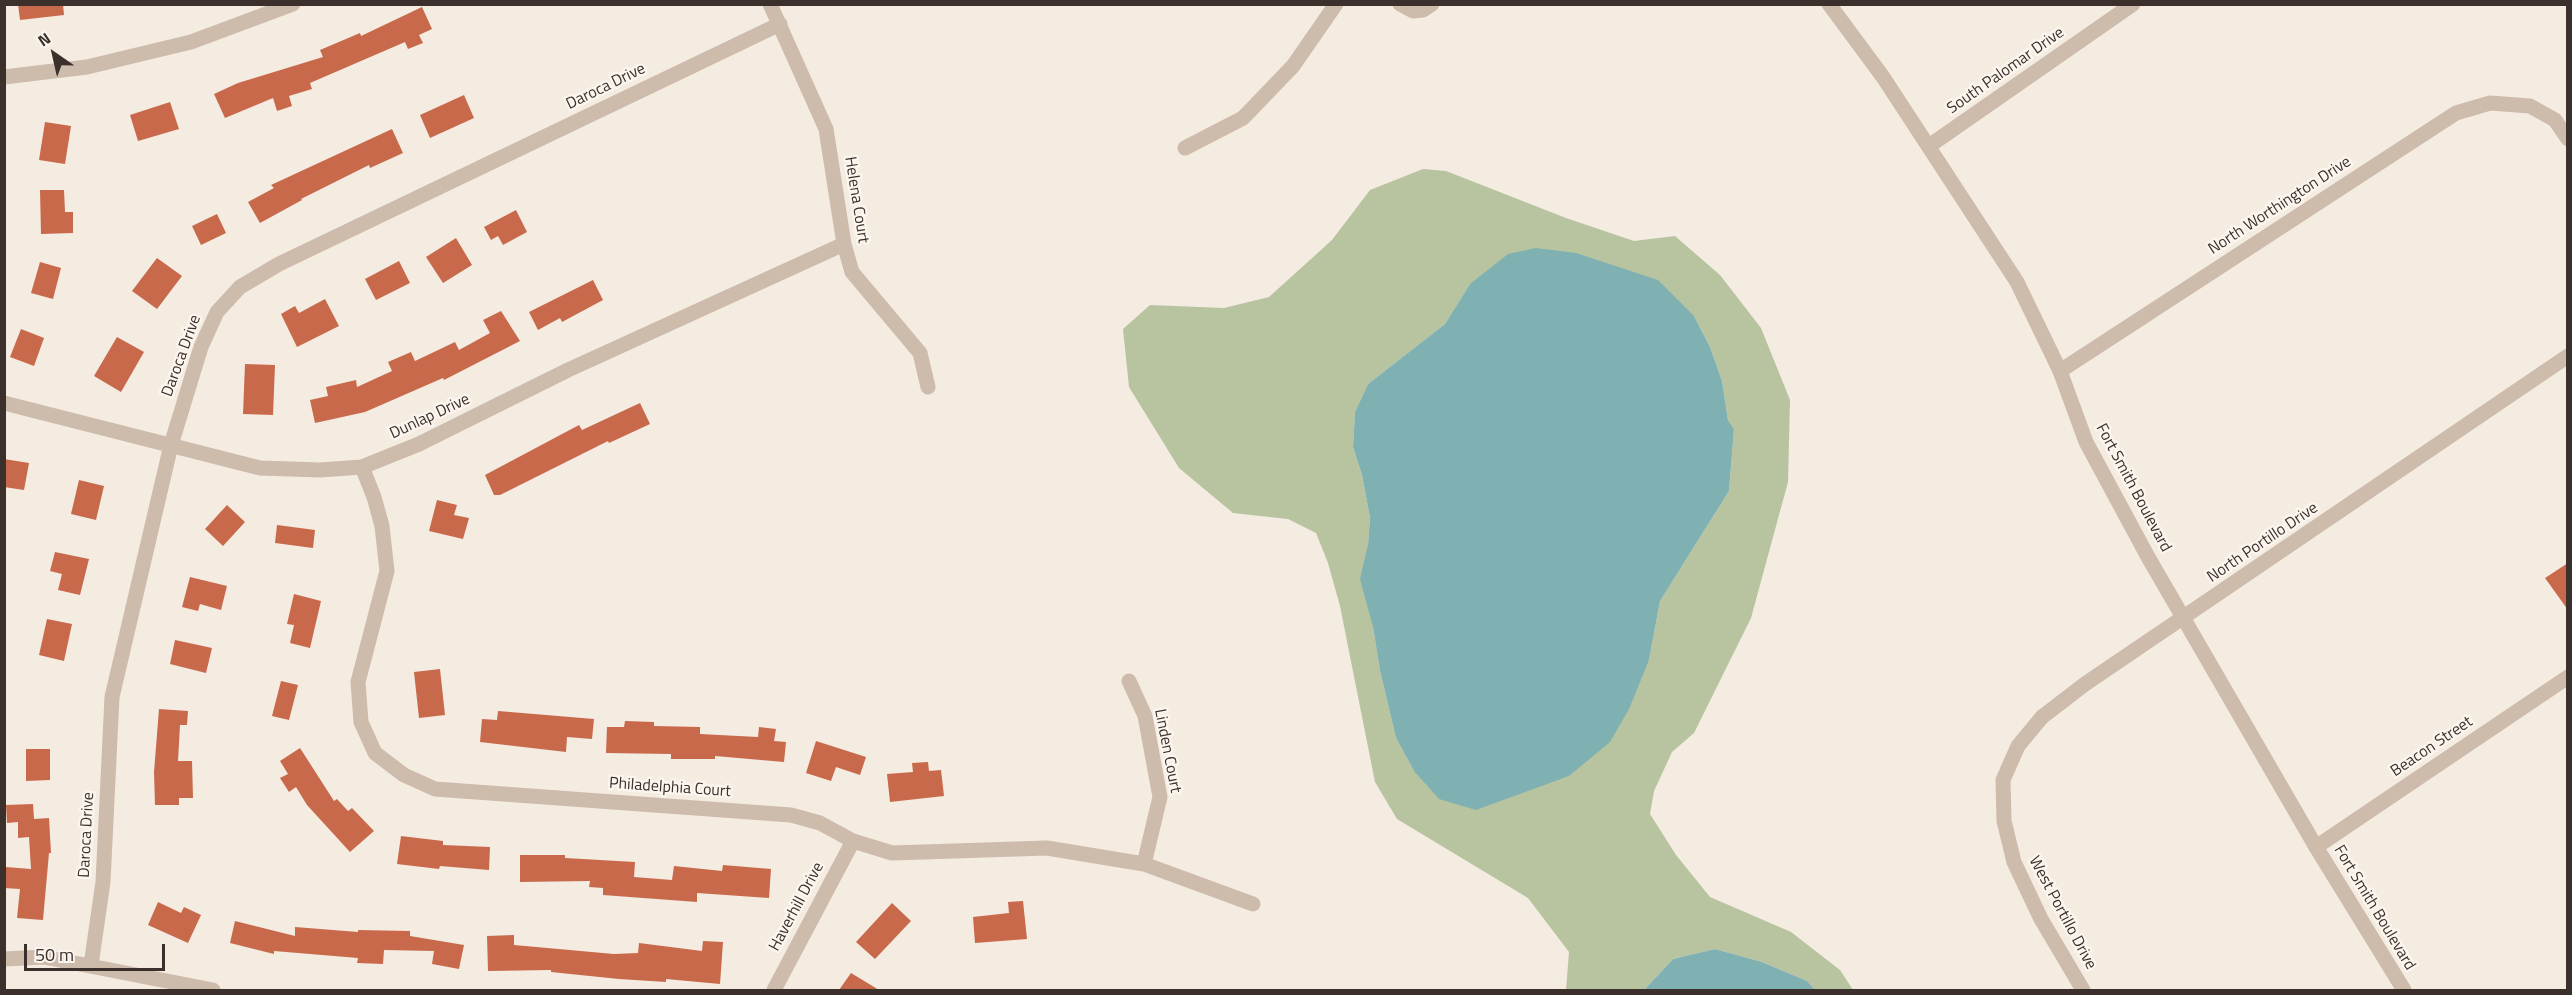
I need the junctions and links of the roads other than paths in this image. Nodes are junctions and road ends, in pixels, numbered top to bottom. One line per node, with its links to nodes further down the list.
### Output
1 (293, 4): 9 (street)
2 (770, 4): 8 (street, Helena Court)
3 (1336, 4): 12 (street)
4 (1400, 4): 5 (street)
5 (1432, 4)
6 (1829, 4): 11 (street, Fort Smith Boulevard)
7 (2133, 4): 11 (street, South Palomar Drive)
8 (780, 24): 13 (street, Helena Court); 18 (street, Daroca Drive)
9 (4, 77)
10 (2568, 140): 15 (street, North Worthington Drive)
11 (1929, 146): 15 (street, Fort Smith Boulevard)
12 (1185, 148)
13 (844, 244): 16 (street, Helena Court); 19 (street, Dunlap Drive)
14 (2568, 356): 20 (street, North Portillo Drive)
15 (2060, 371): 20 (street, Fort Smith Boulevard)
16 (928, 387)
17 (4, 403): 18 (street, Dunlap Drive)
18 (171, 445): 19 (street, Dunlap Drive); 29 (street, Daroca Drive)
19 (362, 467): 24 (street, Philadelphia Court)
20 (2184, 619): 23 (street, North Portillo Drive); 25 (street, Fort Smith Boulevard)
21 (2568, 677): 25 (street, Beacon Street)
22 (1129, 681): 26 (street, Linden Court)
23 (2003, 780): 32 (street, West Portillo Drive)
24 (853, 841): 26 (street, Philadelphia Court); 31 (street, Haverhill Drive)
25 (2316, 847): 33 (street, Fort Smith Boulevard)
26 (1144, 864): 27 (street, Philadelphia Court)
27 (1253, 904)
28 (4, 959): 29 (street)
29 (91, 965): 30 (street)
30 (213, 990)
31 (774, 990)
32 (2084, 990)
33 (2404, 990)

